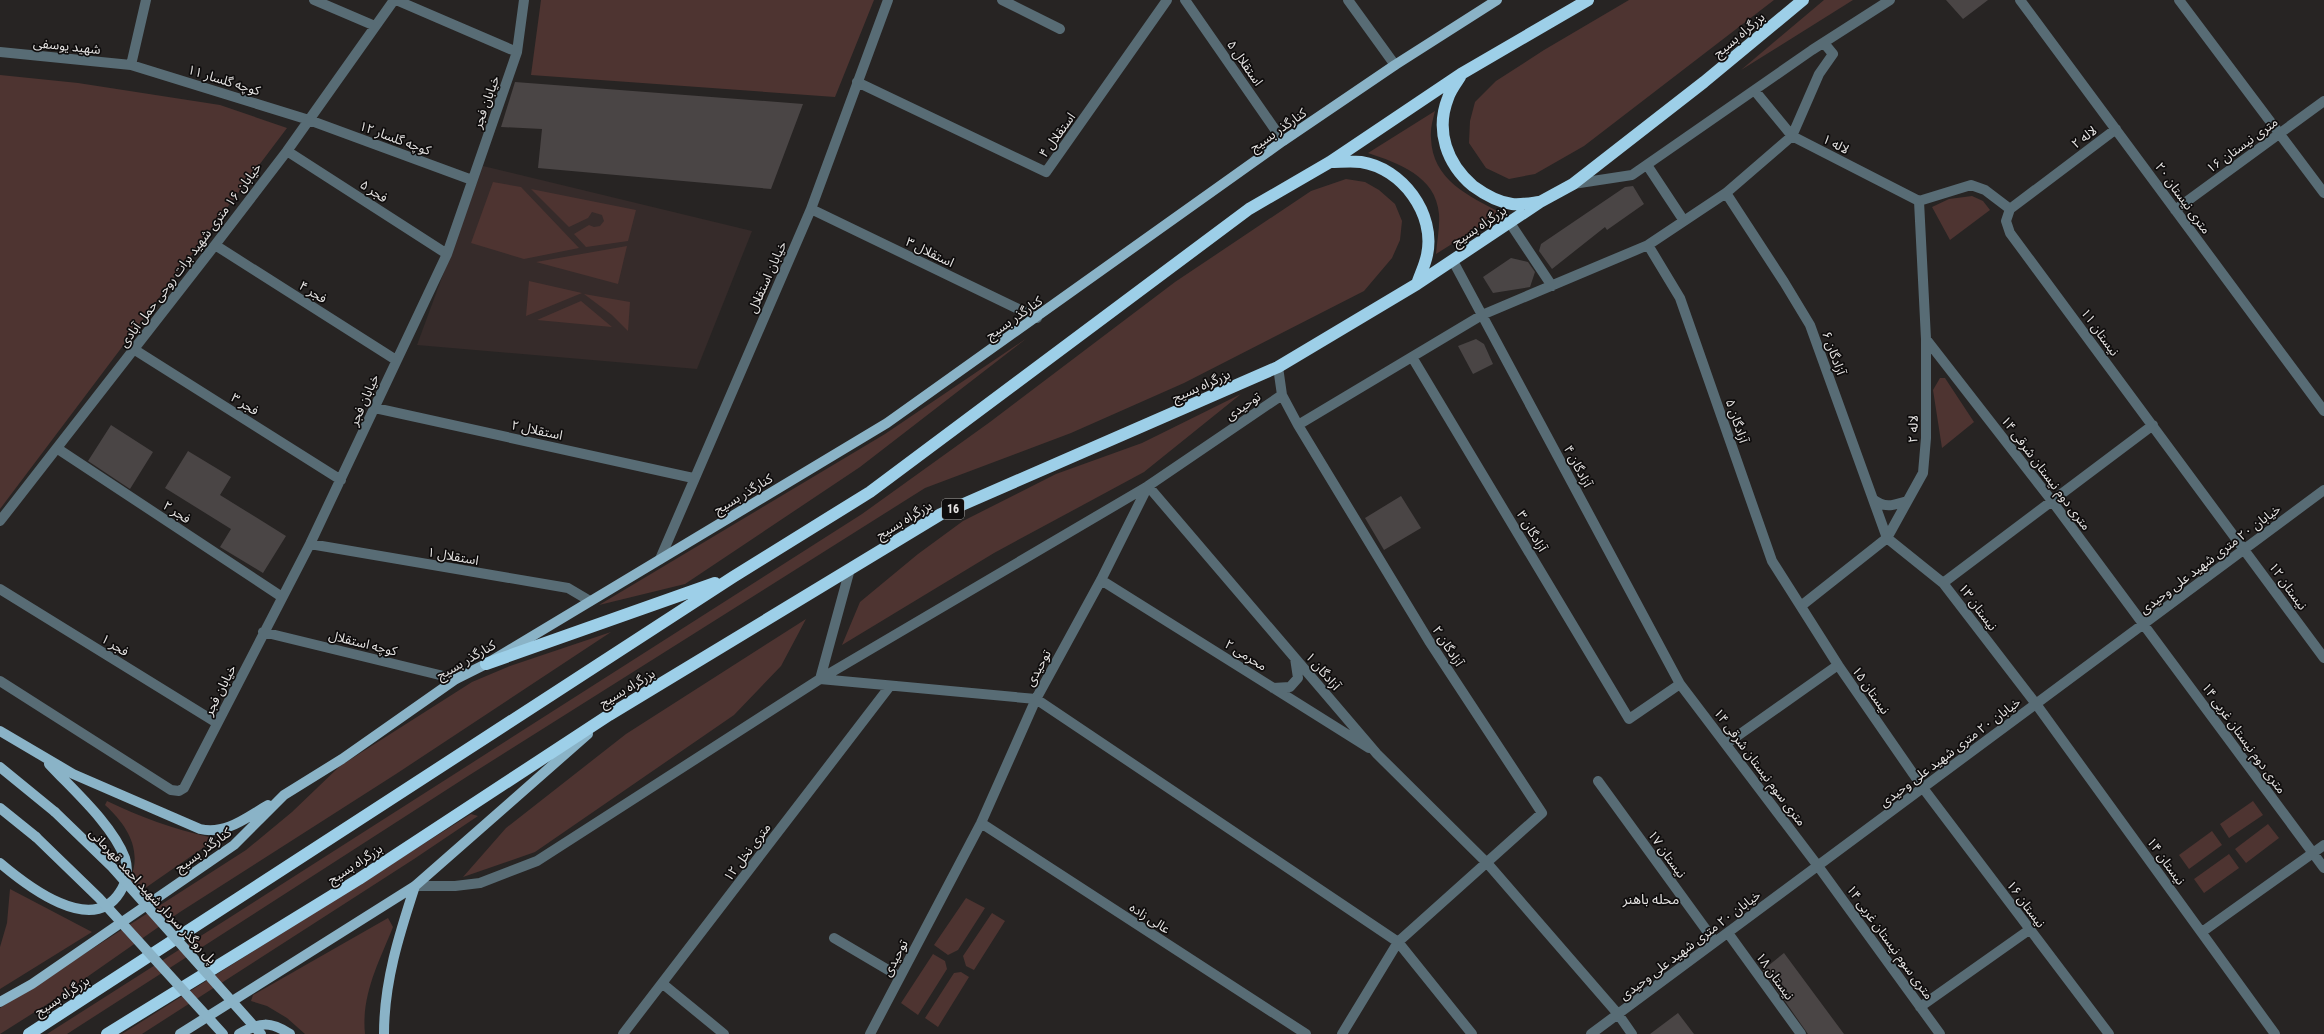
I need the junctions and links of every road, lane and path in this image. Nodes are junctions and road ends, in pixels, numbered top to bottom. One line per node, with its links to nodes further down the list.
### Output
1 (146, 0): 21 (street)
2 (314, 0): 16 (street)
3 (395, 0): 16 (street, خیابان ۱۶ متری شهید برات روحی حمل آبادی); 20 (street)
4 (524, 0): 20 (street, خیابان فجر)
5 (888, 0): 24 (street, خیابان استقلال)
6 (1002, 0): 17 (street)
7 (1167, 0): 24 (street, استقلال ۴)
8 (1185, 0): 31 (street, استقلال ۵)
9 (1348, 0): 22 (street)
10 (1497, 0): 22 (main road, کنارگذر بسیج)
11 (1588, 0): 23 (highway, بزرگراه بسیج)
12 (1803, 0): 36 (highway, بزرگراه بسیج / 16)
13 (1890, 0): 18 (street)
14 (2020, 0): 28 (street, ۲۰ متری نیستان)
15 (2179, 0): 29 (street)
16 (375, 26): 27 (street, خیابان ۱۶ متری شهید برات روحی حمل آبادی)
17 (1060, 29)
18 (1824, 43): 25 (street); 30 (street)
19 (0, 52): 21 (street, شهید یوسفی)
20 (517, 52): 35 (street, خیابان فجر)
21 (131, 65): 27 (street, کوچه گلسار ۱۱)
22 (1395, 65): 31 (main road, کنارگذر بسیج)
23 (1461, 74): 33 (highway, بزرگراه بسیج); 40 (highway)
24 (857, 82): 41 (street, خیابان استقلال)
25 (1755, 91): 30 (street, لاله ۱); 34 (street)
26 (2324, 101): 29 (street, ۱۶ متری نیستان)
27 (309, 120): 32 (street, خیابان ۱۶ متری شهید برات روحی حمل آبادی); 35 (street, کوچه گلسار ۱۲)
28 (2116, 129): 42 (street, لاله ۲); 43 (street, ۲۰ متری نیستان)
29 (2280, 134): 38 (street); 43 (street, ۱۶ متری نیستان)
30 (1792, 136): 37 (street); 39 (street, لاله ۱)
31 (1283, 141): 53 (main road, کنارگذر بسیج)
32 (287, 151): 46 (street, خیابان ۱۶ متری شهید برات روحی حمل آبادی); 48 (street, فجر ۵)
33 (1330, 162): 50 (highway); 78 (highway, بزرگراه بسیج)
34 (1647, 165): 36 (street); 44 (street)
35 (472, 180): 48 (street, خیابان فجر)
36 (1573, 184): 40 (highway, بزرگراه بسیج / 16)
37 (1726, 193): 44 (street); 69 (street, آزادگان ۶)
38 (2324, 193)
39 (1919, 201): 42 (street); 54 (street, لاله ۲)
40 (1540, 202): 45 (highway, بزرگراه بسیج / 16)
41 (811, 209): 53 (street, استقلال ۳); 65 (street, خیابان استقلال)
42 (2010, 209): 63 (street, نیستان ۱۱)
43 (2175, 210): 61 (street, ۲۰ متری نیستان)
44 (1684, 221): 47 (street)
45 (1510, 223): 49 (highway, بزرگراه بسیج / 16); 51 (street)
46 (215, 245): 55 (street, خیابان ۱۶ متری شهید برات روحی حمل آبادی); 57 (street, فجر ۴)
47 (1648, 245): 51 (street); 84 (street, آزادگان ۵)
48 (447, 254): 57 (street, خیابان فجر)
49 (1453, 262): 50 (highway, بزرگراه بسیج / 16); 52 (street, آزادگان ۴)
50 (1417, 284): 58 (highway, بزرگراه بسیج / 16)
51 (1552, 286): 52 (street)
52 (1482, 315): 56 (street); 94 (street, آزادگان ۴)
53 (1037, 318): 76 (main road, کنارگذر بسیج)
54 (1926, 339): 70 (street, لاله ۲); 71 (street, ۱۴ متری دوم نیستان شرقی)
55 (135, 350): 64 (street, خیابان ۱۶ متری شهید برات روحی حمل آبادی); 66 (street, فجر ۳)
56 (1412, 357): 62 (street); 94 (street, آزادگان ۳)
57 (396, 360): 60 (street, خیابان فجر)
58 (1278, 367): 59 (street, توحیدی); 77 (highway, بزرگراه بسیج / 16)
59 (1282, 396): 62 (street); 67 (street, توحیدی)
60 (375, 408): 65 (street, استقلال ۲); 66 (street, خیابان فجر)
61 (2324, 411)
62 (1298, 425): 114 (street, آزادگان ۲)
63 (2153, 425): 71 (street); 75 (street, نیستان ۱۱)
64 (58, 449): 72 (street, خیابان ۱۶ متری شهید برات روحی حمل آبادی); 82 (street, فجر ۲)
65 (693, 478): 76 (street, خیابان استقلال)
66 (341, 480): 74 (street, خیابان فجر)
67 (1148, 486): 79 (street, توحیدی); 87 (street, آزادگان ۱); 92 (street)
68 (2324, 490): 75 (street, خیابان ۲۰ متری شهید علی وحیدی)
69 (1874, 499): 70 (street); 73 (street, آزادگان ۶)
70 (1908, 501): 73 (street, لاله ۲)
71 (2052, 501): 80 (street); 85 (street, ۱۴ متری دوم نیستان شرقی)
72 (0, 521)
73 (1887, 538): 80 (street, نیستان ۱۳); 84 (street, لاله ۲)
74 (310, 544): 82 (street, خیابان فجر); 83 (street, استقلال ۱)
75 (2245, 549): 85 (street, خیابان ۲۰ متری شهید علی وحیدی); 88 (street, نیستان ۱۲)
76 (660, 559): 83 (main road, کنارگذر بسیج)
77 (850, 569): 92 (street); 99 (highway, بزرگراه بسیج / 16)
78 (733, 577): 89 (highway); 129 (highway, بزرگراه بسیج)
79 (1101, 580): 96 (street, محرمی ۲); 97 (street, توحیدی)
80 (1943, 583): 98 (street, نیستان ۱۳)
81 (0, 589): 100 (street, فجر ۱)
82 (282, 597): 86 (street, خیابان فجر)
83 (590, 601): 89 (main road, کنارگذر بسیج)
84 (1801, 606): 90 (street, نیستان ۱۵)
85 (2144, 624): 98 (street, خیابان ۲۰ متری شهید علی وحیدی); 112 (street, ۱۴ متری دوم نیستان غربی)
86 (263, 632): 91 (street, کوچه استقلال); 100 (street, خیابان فجر)
87 (1295, 658): 96 (street); 103 (street, آزادگان ۱)
88 (2324, 658)
89 (486, 664): 91 (main road, کنارگذر بسیج)
90 (1838, 665): 102 (street); 107 (street, نیستان ۱۵)
91 (456, 679): 108 (main road, کنارگذر بسیج)
92 (820, 679): 95 (street); 117 (street)
93 (0, 681): 100 (street, خیابان فجر)
94 (1680, 684): 102 (street, ۱۴ متری سوم نیستان شرقی)
95 (890, 686): 97 (street); 125 (street, ۱۲ متری نخل)
96 (1273, 688): 103 (street, محرمی ۲)
97 (1036, 699): 110 (street, توحیدی); 122 (street)
98 (2036, 704): 107 (street, خیابان ۲۰ متری شهید علی وحیدی); 119 (street, نیستان ۱۴)
99 (609, 715): 117 (main road); 130 (highway, بزرگراه بسیج / 16)
100 (217, 723)
101 (0, 731): 104 (main road)
102 (1726, 744): 115 (street, ۱۴ متری سوم نیستان شرقی)
103 (1377, 754): 114 (street, آزادگان ۱)
104 (43, 758): 108 (main road); 113 (main road)
105 (0, 767): 134 (main road, پل روگذر سردار شهید احمد قهرمانی, bridge)
106 (1598, 781): 123 (street, نیستان ۱۷)
107 (1923, 788): 115 (street, خیابان ۲۰ متری شهید علی وحیدی); 118 (street, نیستان ۱۶)
108 (284, 795): 126 (main road, کنارگذر بسیج)
109 (0, 808): 132 (main road, bridge)
110 (980, 823): 124 (street, توحیدی); 140 (street, عالی زاده)
111 (2324, 845): 112 (street)
112 (2313, 853): 116 (street, ۱۴ متری دوم نیستان غربی); 119 (street)
113 (0, 863)
114 (1488, 864): 122 (street); 128 (street, آزادگان ۱)
115 (1818, 866): 120 (street, خیابان ۲۰ متری شهید علی وحیدی); 127 (street, ۱۴ متری سوم نیستان غربی)
116 (2324, 868)
117 (415, 886): 131 (main road); 136 (main road)
118 (2029, 930): 127 (street); 147 (street, نیستان ۱۶)
119 (2202, 932): 148 (street, نیستان ۱۴)
120 (1728, 933): 123 (street, خیابان ۲۰ متری شهید علی وحیدی); 145 (street, نیستان ۱۸)
121 (834, 938): 124 (street)
122 (1398, 942): 141 (street); 142 (street)
123 (1716, 942): 128 (street, خیابان ۲۰ متری شهید علی وحیدی)
124 (900, 977): 139 (street, توحیدی)
125 (663, 984): 137 (street, ۱۲ متری نخل); 138 (street)
126 (0, 1002)
127 (1920, 1007): 146 (street, ۱۴ متری سوم نیستان غربی)
128 (1618, 1014): 143 (street, خیابان ۲۰ متری شهید علی وحیدی); 144 (street, آزادگان ۱)
129 (29, 1034)
130 (107, 1034)
131 (180, 1034)
132 (223, 1034)
133 (239, 1034): 135 (main road)
134 (260, 1034)
135 (290, 1034)
136 (384, 1034)
137 (623, 1034)
138 (724, 1034)
139 (870, 1034)
140 (1306, 1034)
141 (1342, 1034)
142 (1472, 1034)
143 (1591, 1034)
144 (1632, 1034)
145 (1801, 1034)
146 (1940, 1034)
147 (2109, 1034)
148 (2275, 1034)

